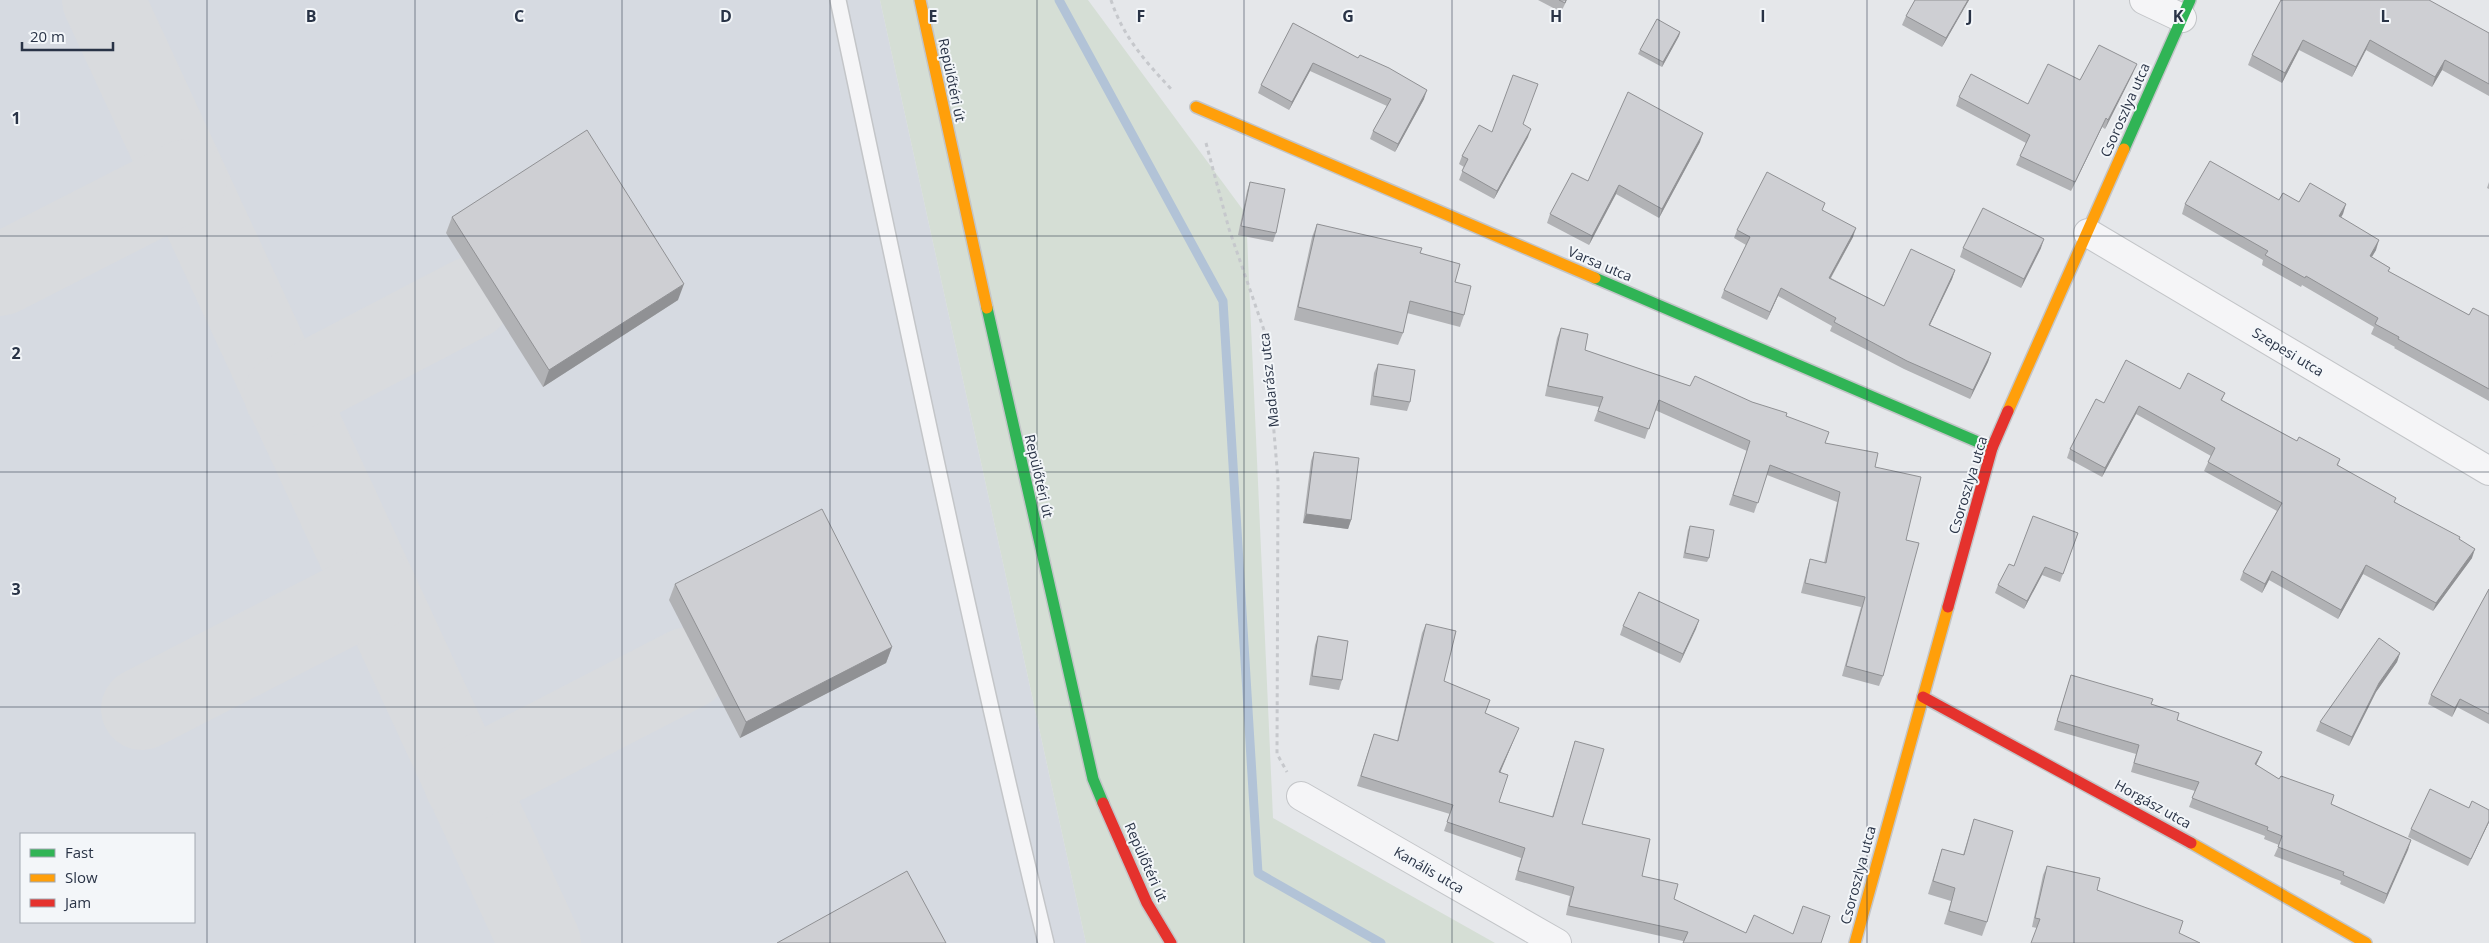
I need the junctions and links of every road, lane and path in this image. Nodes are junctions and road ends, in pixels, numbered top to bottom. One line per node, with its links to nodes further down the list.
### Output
1 (838, 0): 12 (lane)
2 (920, 0): 13 (street, Repülőtéri út)
3 (1111, 0): 6 (path)
4 (2144, 0): 5 (street)
5 (2186, 9): 7 (street, Csoroszlya utca)
6 (1196, 107): 8 (street, Varsa utca); 11 (path, Madarász utca)
7 (2088, 232): 8 (street, Csoroszlya utca); 9 (street, Szepesi utca)
8 (1992, 448): 10 (street, Csoroszlya utca)
9 (2489, 471)
10 (1923, 698): 15 (street, Csoroszlya utca); 16 (street, Horgász utca)
11 (1301, 796): 14 (street, Kanális utca)
12 (1046, 943)
13 (1171, 943)
14 (1557, 943)
15 (1855, 943)
16 (2366, 943)

